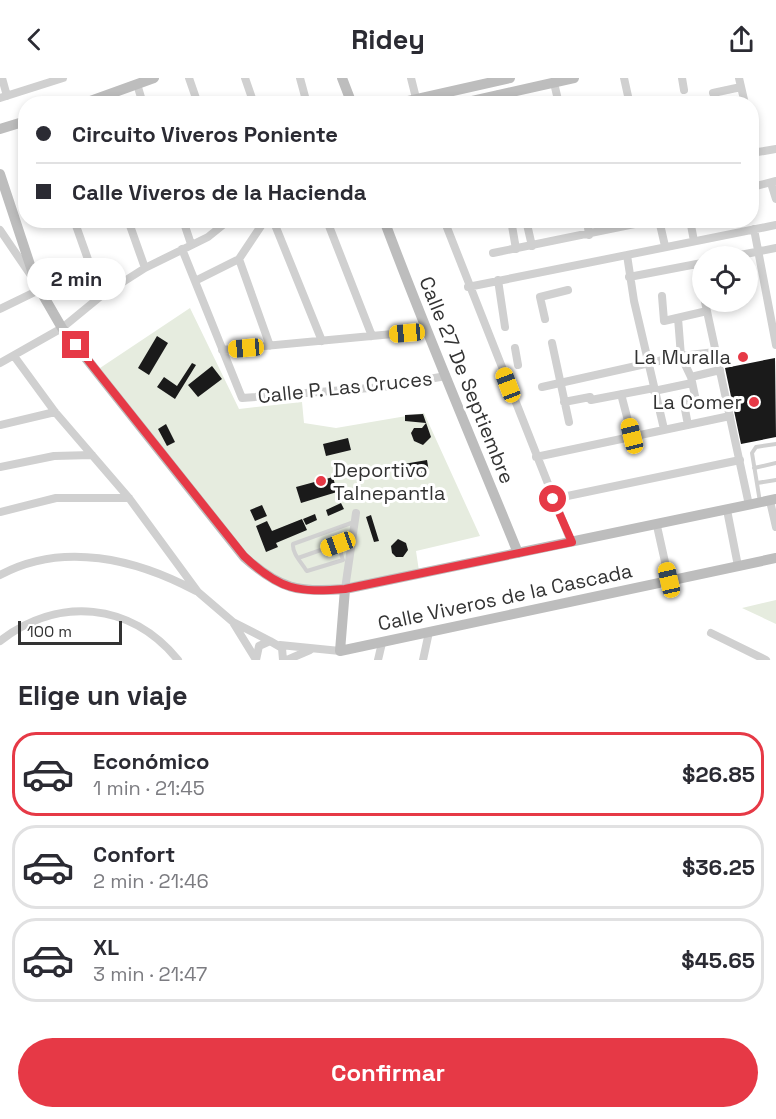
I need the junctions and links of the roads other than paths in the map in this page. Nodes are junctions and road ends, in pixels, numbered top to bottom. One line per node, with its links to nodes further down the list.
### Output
1 (2, 78): 32 (street)
2 (63, 78): 14 (street)
3 (154, 78): 16 (street)
4 (189, 78): 22 (street)
5 (245, 78): 23 (street)
6 (300, 78): 24 (street)
7 (342, 78): 25 (street)
8 (411, 78): 26 (street)
9 (510, 78): 27 (street)
10 (574, 78): 15 (street)
11 (624, 78): 30 (street)
12 (682, 78): 18 (street)
13 (739, 78): 17 (street)
14 (46, 81): 32 (street)
15 (554, 83): 28 (street); 29 (street)
16 (137, 84): 20 (street); 21 (street)
17 (741, 87): 19 (street); 31 (street)
18 (684, 90)
19 (713, 93)
20 (105, 96)
21 (141, 96)
22 (195, 96)
23 (251, 96)
24 (306, 96)
25 (349, 96)
26 (416, 96)
27 (425, 96)
28 (510, 96)
29 (557, 96)
30 (628, 96)
31 (743, 96)
32 (4, 97)
33 (18, 123): 34 (street)
34 (0, 129)
35 (776, 149): 36 (street)
36 (759, 152)
37 (0, 174): 40 (street)
38 (773, 182): 39 (street)
39 (776, 198)
40 (5, 202): 76 (street)
41 (776, 225): 57 (street)
42 (77, 228): 79 (street)
43 (131, 228): 72 (street)
44 (186, 228): 61 (street)
45 (219, 228): 61 (street)
46 (260, 228): 70 (street)
47 (276, 228): 91 (street)
48 (330, 228): 90 (street)
49 (387, 228): 89 (street, Calle 27 De Septiembre)
50 (447, 228): 77 (street)
51 (512, 228): 66 (street)
52 (528, 228): 62 (street)
53 (588, 228): 59 (street)
54 (625, 228): 59 (street)
55 (661, 228): 63 (street)
56 (692, 228): 60 (street)
57 (754, 229): 60 (street); 67 (street)
58 (0, 231): 76 (street)
59 (589, 235): 62 (street)
60 (694, 241): 63 (street)
61 (191, 244): 65 (street)
62 (532, 246): 66 (street)
63 (665, 246): 69 (street)
64 (776, 248): 67 (street)
65 (182, 249): 72 (street); 75 (street)
66 (516, 249): 68 (street)
67 (759, 252): 81 (street)
68 (493, 254)
69 (627, 255): 73 (street); 74 (street)
70 (238, 260): 75 (street); 94 (street)
71 (692, 265): 73 (street)
72 (145, 268): 79 (street)
73 (629, 277): 101 (street)
74 (498, 280): 77 (street); 87 (street)
75 (195, 281): 96 (street)
76 (38, 286): 82 (street); 88 (street)
77 (468, 287): 120 (street)
78 (568, 290): 86 (street)
79 (101, 296): 88 (street)
80 (662, 296): 85 (street)
81 (773, 305): 92 (street)
82 (0, 309)
83 (703, 312): 85 (street)
84 (707, 312): 97 (street)
85 (678, 318): 99 (street)
86 (545, 319)
87 (505, 327)
88 (62, 328): 98 (street); 143 (street)
89 (425, 331): 90 (street); 104 (street, Calle 27 De Septiembre)
90 (372, 336): 91 (street)
91 (322, 341): 94 (street)
92 (776, 341)
93 (552, 343): 106 (street)
94 (270, 346): 96 (street)
95 (515, 348): 102 (street)
96 (222, 350): 104 (street, Calle P. Las Cruces)
97 (715, 352): 99 (street); 103 (street)
98 (14, 356): 100 (street); 111 (street)
99 (681, 356): 101 (street); 105 (street)
100 (0, 363)
101 (648, 364): 106 (street); 108 (street)
102 (518, 365)
103 (720, 370): 105 (street); 112 (street)
104 (447, 376): 137 (street, Calle 27 De Septiembre)
105 (692, 380): 108 (street); 115 (street)
106 (560, 383): 107 (street); 110 (street)
107 (542, 387)
108 (654, 389): 109 (street); 116 (street)
109 (621, 394): 110 (street); 117 (street)
110 (565, 406): 113 (street)
111 (55, 412): 114 (street); 119 (street)
112 (730, 416): 115 (street); 121 (street)
113 (569, 422)
114 (0, 425)
115 (688, 425): 116 (street)
116 (664, 429): 117 (street)
117 (632, 436): 120 (street)
118 (776, 444): 124 (lane)
119 (92, 454): 123 (street); 127 (street)
120 (536, 457): 128 (street)
121 (740, 460): 128 (street); 130 (street)
122 (776, 463): 124 (lane)
123 (0, 467)
124 (754, 468): 126 (lane)
125 (776, 480): 126 (lane)
126 (758, 483): 129 (lane)
127 (129, 498): 132 (street); 144 (street)
128 (553, 499): 136 (street)
129 (769, 501): 130 (street); 135 (street)
130 (749, 505): 131 (street)
131 (727, 510): 134 (street); 140 (street)
132 (0, 512)
133 (356, 517): 138 (lane); 143 (street)
134 (657, 525): 136 (street); 142 (street)
135 (776, 527)
136 (572, 542): 137 (street)
137 (518, 554): 143 (street)
138 (298, 558): 138 (lane)
139 (776, 558): 140 (street, Calle Viveros de la Cascada)
140 (738, 566): 142 (street, Calle Viveros de la Cascada)
141 (0, 575): 144 (street)
142 (669, 580): 146 (street, Calle Viveros de la Cascada)
143 (345, 589): 153 (street)
144 (198, 592): 145 (street)
145 (233, 622): 149 (street); 154 (street)
146 (429, 632): 150 (street, Calle Viveros de la Cascada); 159 (street)
147 (711, 633): 160 (street)
148 (0, 641): 155 (street)
149 (270, 641): 151 (street, Calle Viveros de la Cascada); 154 (street)
150 (382, 643): 153 (street, Calle Viveros de la Cascada); 158 (street)
151 (280, 645): 152 (street, Calle Viveros de la Cascada); 156 (street)
152 (316, 650): 153 (street, Calle Viveros de la Cascada); 156 (street, Calle Viveros de la Cascada); 157 (street)
153 (339, 651)
154 (256, 659)
155 (178, 660)
156 (285, 660)
157 (321, 660)
158 (378, 660)
159 (423, 660)
160 (765, 660)

